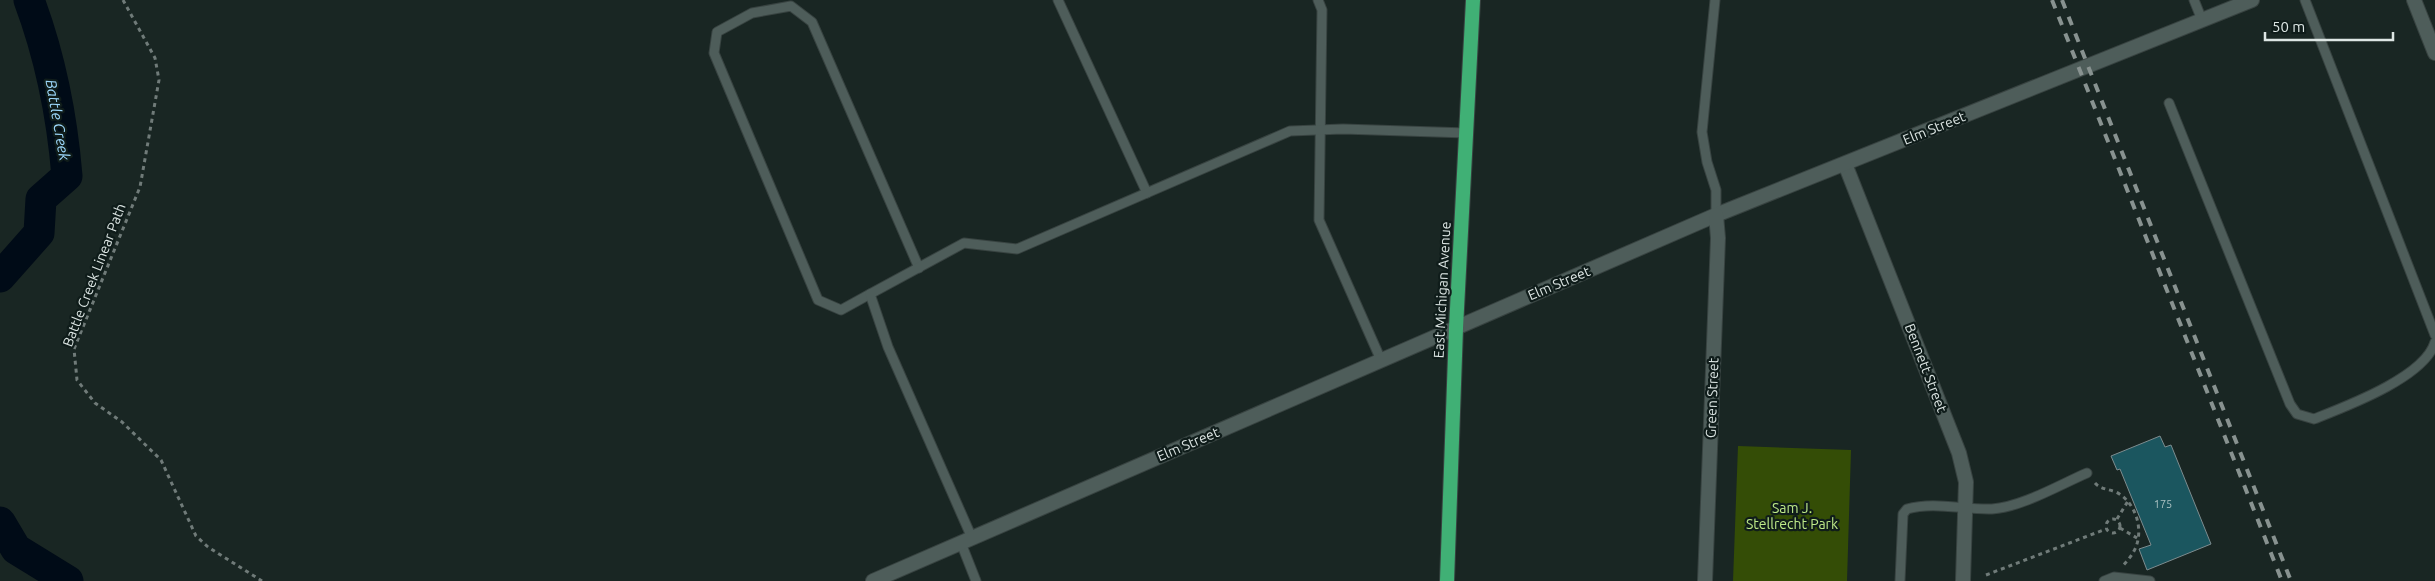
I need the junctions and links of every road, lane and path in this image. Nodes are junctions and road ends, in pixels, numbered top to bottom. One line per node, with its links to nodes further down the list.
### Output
1 (123, 0): 34 (path, Battle Creek Linear Path)
2 (1058, 0): 16 (lane)
3 (1318, 0): 13 (lane)
4 (1472, 0): 14 (highway, East Michigan Avenue)
5 (1715, 0): 17 (lane)
6 (2194, 0): 10 (lane)
7 (2252, 0): 10 (street, Elm Street)
8 (2305, 0): 21 (lane)
9 (2414, 0): 11 (street)
10 (2202, 20): 15 (street, Elm Street)
11 (2435, 53)
12 (2169, 103): 22 (lane)
13 (1321, 130): 14 (lane); 16 (lane); 23 (lane)
14 (1467, 133): 20 (highway, East Michigan Avenue)
15 (1845, 164): 17 (street, Elm Street); 26 (street, Bennett Street)
16 (1147, 193): 18 (lane)
17 (1716, 216): 20 (street, Elm Street); 38 (street, Green Street)
18 (919, 268): 19 (lane); 19 (lane)
19 (870, 294): 31 (lane)
20 (1456, 328): 23 (street, Elm Street); 37 (highway, East Michigan Avenue)
21 (2435, 335)
22 (2435, 342)
23 (1381, 360): 31 (street, Elm Street)
24 (2087, 473): 25 (path); 26 (lane)
25 (2128, 501): 27 (path); 30 (path)
26 (1966, 509): 39 (lane); 40 (street, Bennett Street)
27 (2117, 520): 28 (path); 29 (path)
28 (2120, 528): 29 (path); 30 (path)
29 (2106, 529): 32 (path)
30 (2138, 539): 33 (path)
31 (967, 540): 35 (street, Elm Street); 36 (lane)
32 (1986, 575)
33 (2114, 577): 41 (lane); 42 (lane)
34 (262, 581)
35 (873, 581)
36 (976, 581)
37 (1447, 581)
38 (1705, 581)
39 (1900, 581)
40 (1962, 581)
41 (2104, 581)
42 (2150, 581)

